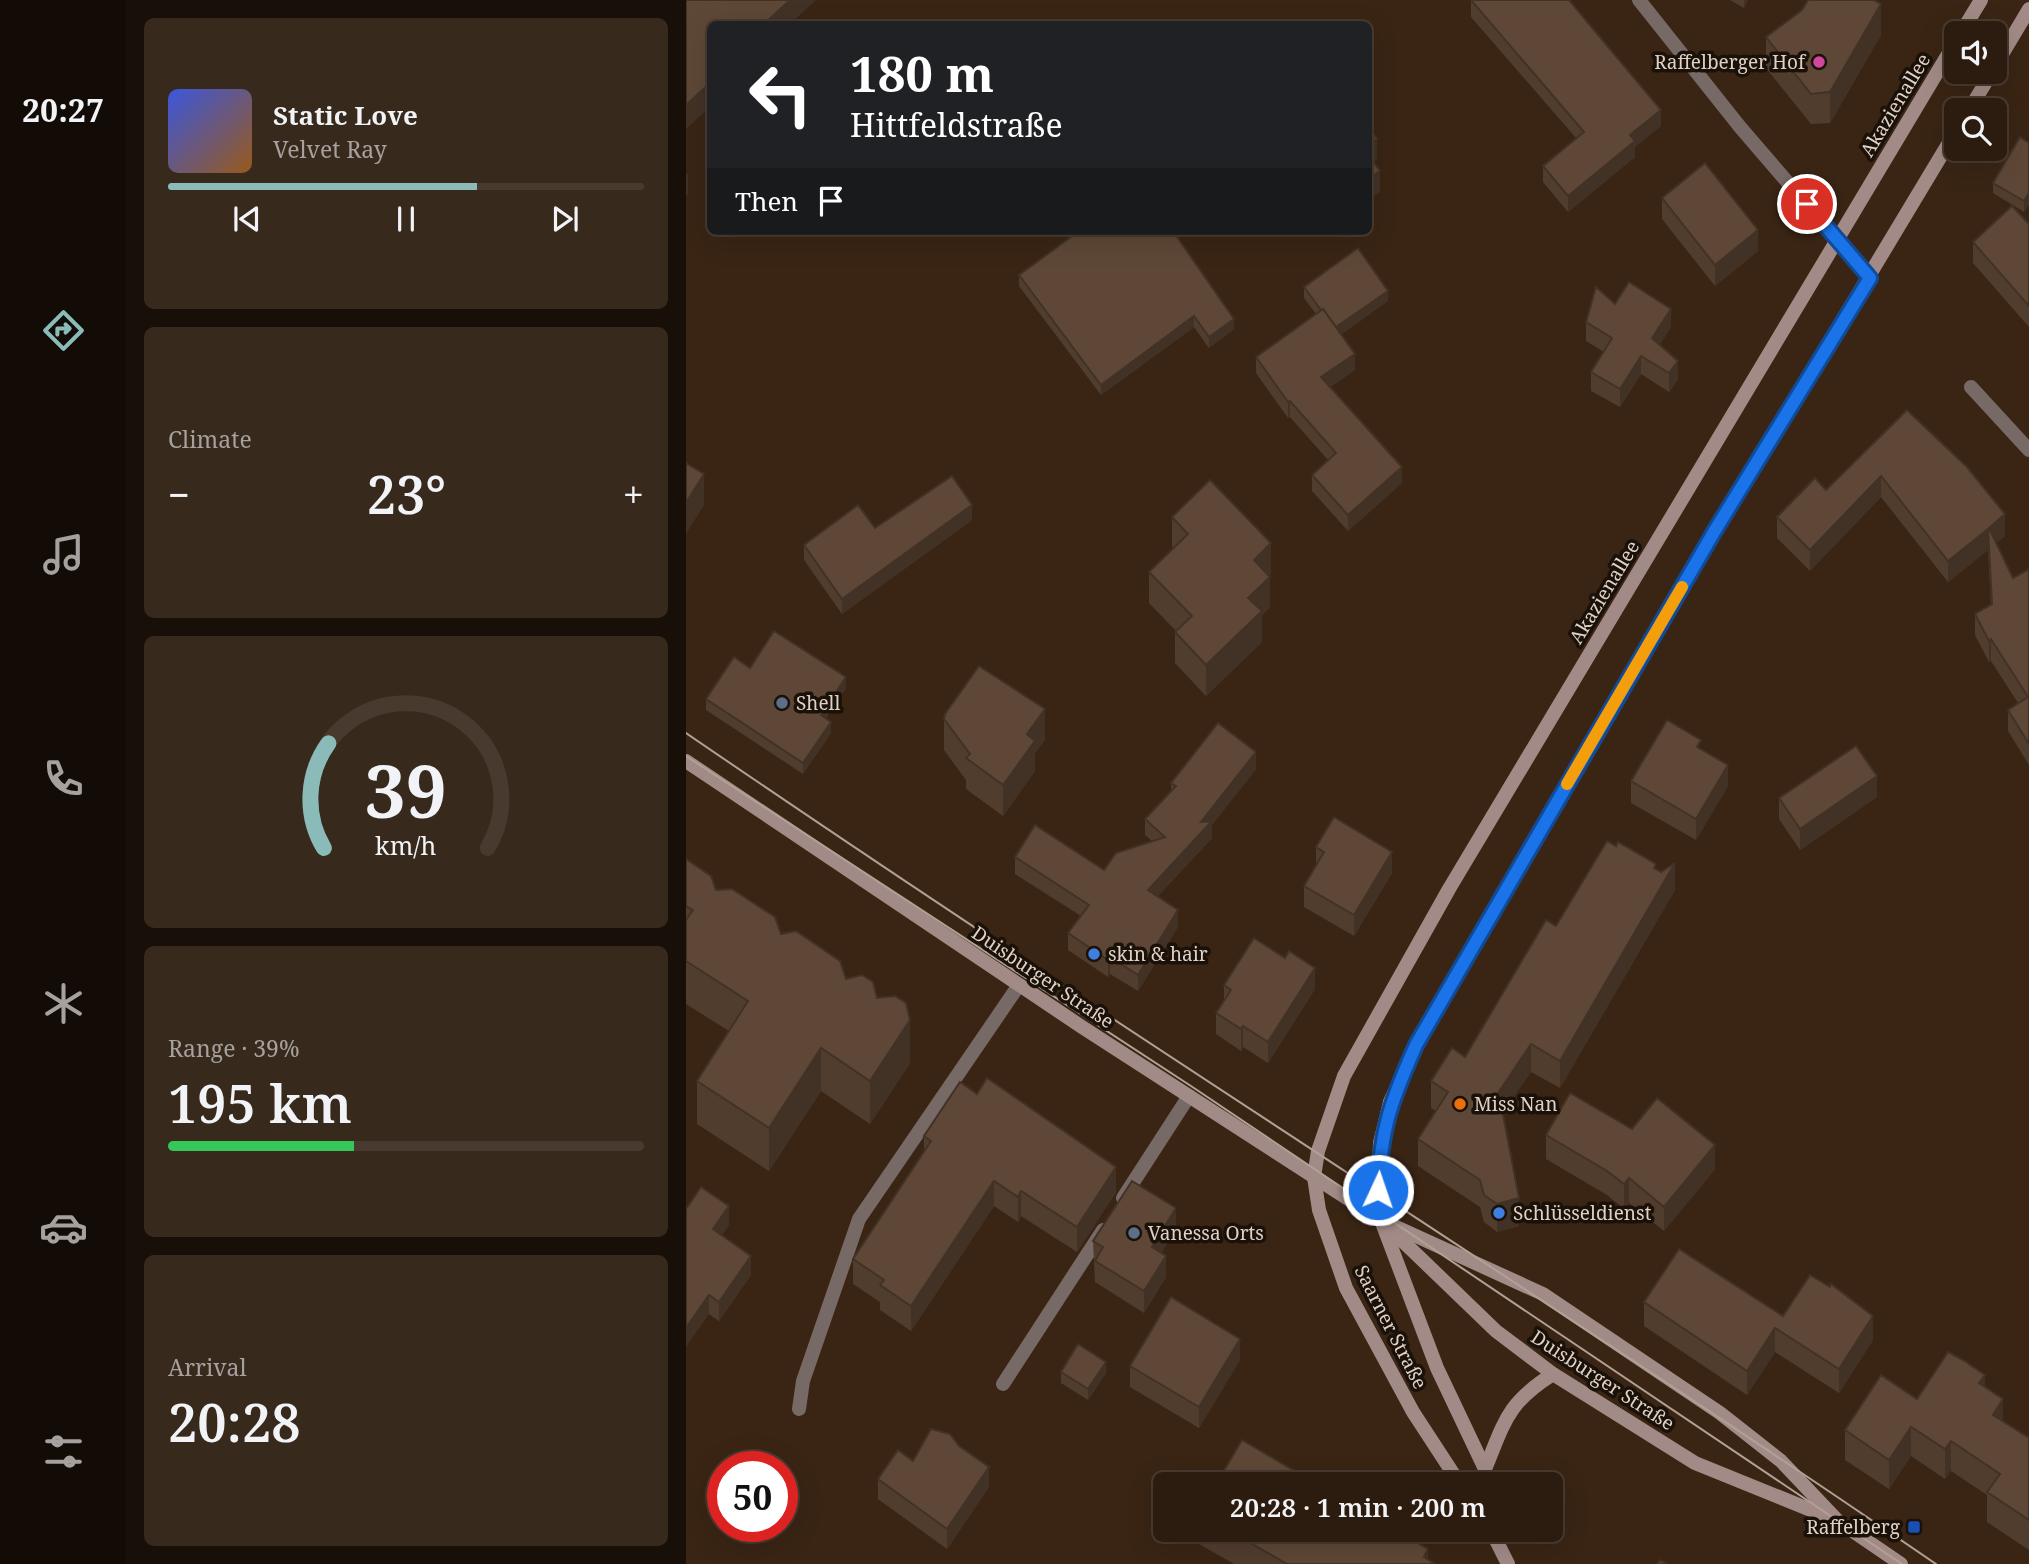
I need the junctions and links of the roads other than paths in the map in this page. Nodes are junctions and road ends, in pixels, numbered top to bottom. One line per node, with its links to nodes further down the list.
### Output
1 (1639, 0): 8 (street)
2 (1981, 0): 4 (main road)
3 (2029, 9): 5 (main road)
4 (1968, 21)
5 (2007, 46)
6 (1944, 61): 8 (main road, Akazienallee)
7 (1944, 152): 9 (main road)
8 (1836, 237): 9 (street); 15 (main road, Akazienallee)
9 (1870, 278): 16 (main road)
10 (1971, 387): 11 (street)
11 (2029, 450)
12 (686, 761): 13 (main road, Duisburger Straße)
13 (1019, 985): 14 (main road, Duisburger Straße); 19 (street)
14 (1189, 1096): 15 (main road, Duisburger Straße); 18 (street)
15 (1314, 1177): 16 (main road, Duisburger Straße); 21 (main road, Saarner Straße)
16 (1381, 1220): 17 (main road, Duisburger Straße); 20 (main road, Saarner Straße); 23 (main road, Duisburger Straße)
17 (1553, 1374): 20 (main road); 23 (main road, Duisburger Straße)
18 (1003, 1384)
19 (799, 1409)
20 (1486, 1469): 22 (main road, Saarner Straße)
21 (1452, 1472)
22 (1486, 1472)
23 (1838, 1521): 26 (main road, Duisburger Straße)
24 (1497, 1542): 25 (main road)
25 (1508, 1564)
26 (1901, 1564)

